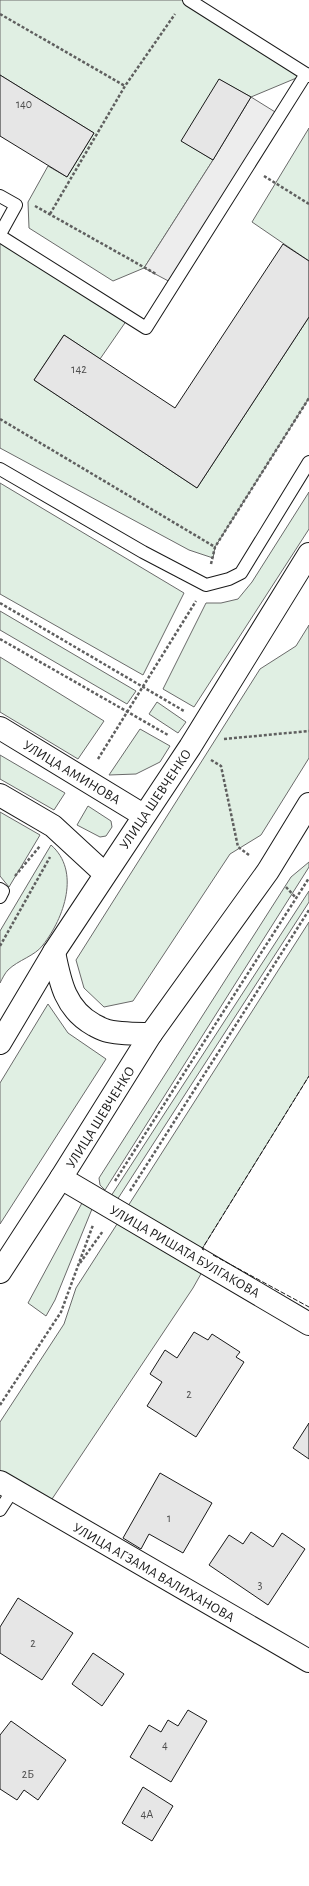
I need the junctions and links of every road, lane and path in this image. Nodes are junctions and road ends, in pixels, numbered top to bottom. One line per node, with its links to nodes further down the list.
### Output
1 (188, 0): 4 (lane)
2 (176, 12): 5 (path)
3 (0, 14): 5 (path)
4 (307, 75): 6 (lane)
5 (125, 86): 10 (path)
6 (248, 166): 8 (path); 12 (lane)
7 (0, 196): 9 (lane)
8 (309, 204)
9 (16, 205): 10 (path); 11 (lane)
10 (50, 214): 12 (path)
11 (0, 235): 12 (lane)
12 (174, 284)
13 (309, 398): 17 (path)
14 (0, 419): 17 (path)
15 (309, 462): 19 (lane)
16 (0, 469): 19 (lane)
17 (215, 547): 19 (path)
18 (309, 554): 33 (main road, УЛИЦА ШЕВЧЕНКО)
19 (206, 585): 22 (path)
20 (0, 603): 22 (path)
21 (0, 639): 23 (path)
22 (143, 686): 23 (path); 24 (path)
23 (127, 713): 27 (path); 30 (path)
24 (188, 714)
25 (0, 728): 33 (main road, УЛИЦА АМИНОВА)
26 (309, 731): 28 (path)
27 (169, 736)
28 (221, 736)
29 (209, 758): 37 (path)
30 (98, 760)
31 (0, 795): 38 (main road)
32 (309, 804): 46 (main road, УЛИЦА ШЕВЧЕНКО)
33 (143, 815): 38 (main road, УЛИЦА ШЕВЧЕНКО)
34 (44, 840): 36 (path)
35 (33, 842): 36 (path)
36 (40, 846): 41 (path); 44 (path)
37 (249, 854)
38 (106, 874): 45 (main road, УЛИЦА ШЕВЧЕНКО)
39 (309, 878): 42 (path)
40 (283, 884): 42 (path)
41 (1, 892)
42 (296, 898): 49 (path)
43 (309, 910): 49 (path)
44 (0, 946)
45 (54, 952): 46 (main road); 47 (main road, УЛИЦА ШЕВЧЕНКО)
46 (151, 1034): 48 (main road, УЛИЦА ШЕВЧЕНКО)
47 (0, 1043)
48 (61, 1178): 49 (main road, УЛИЦА РИШАТА БУЛГАКОВА); 51 (main road, УЛИЦА ШЕВЧЕНКО)
49 (109, 1207): 50 (path); 50 (path); 52 (main road, УЛИЦА РИШАТА БУЛГАКОВА)
50 (78, 1267): 53 (path)
51 (0, 1272)
52 (309, 1324)
53 (0, 1405)
54 (6, 1486): 55 (lane); 56 (main road, УЛИЦА АГЗАМА ВАЛИХАНОВА)
55 (0, 1510)
56 (309, 1661)

